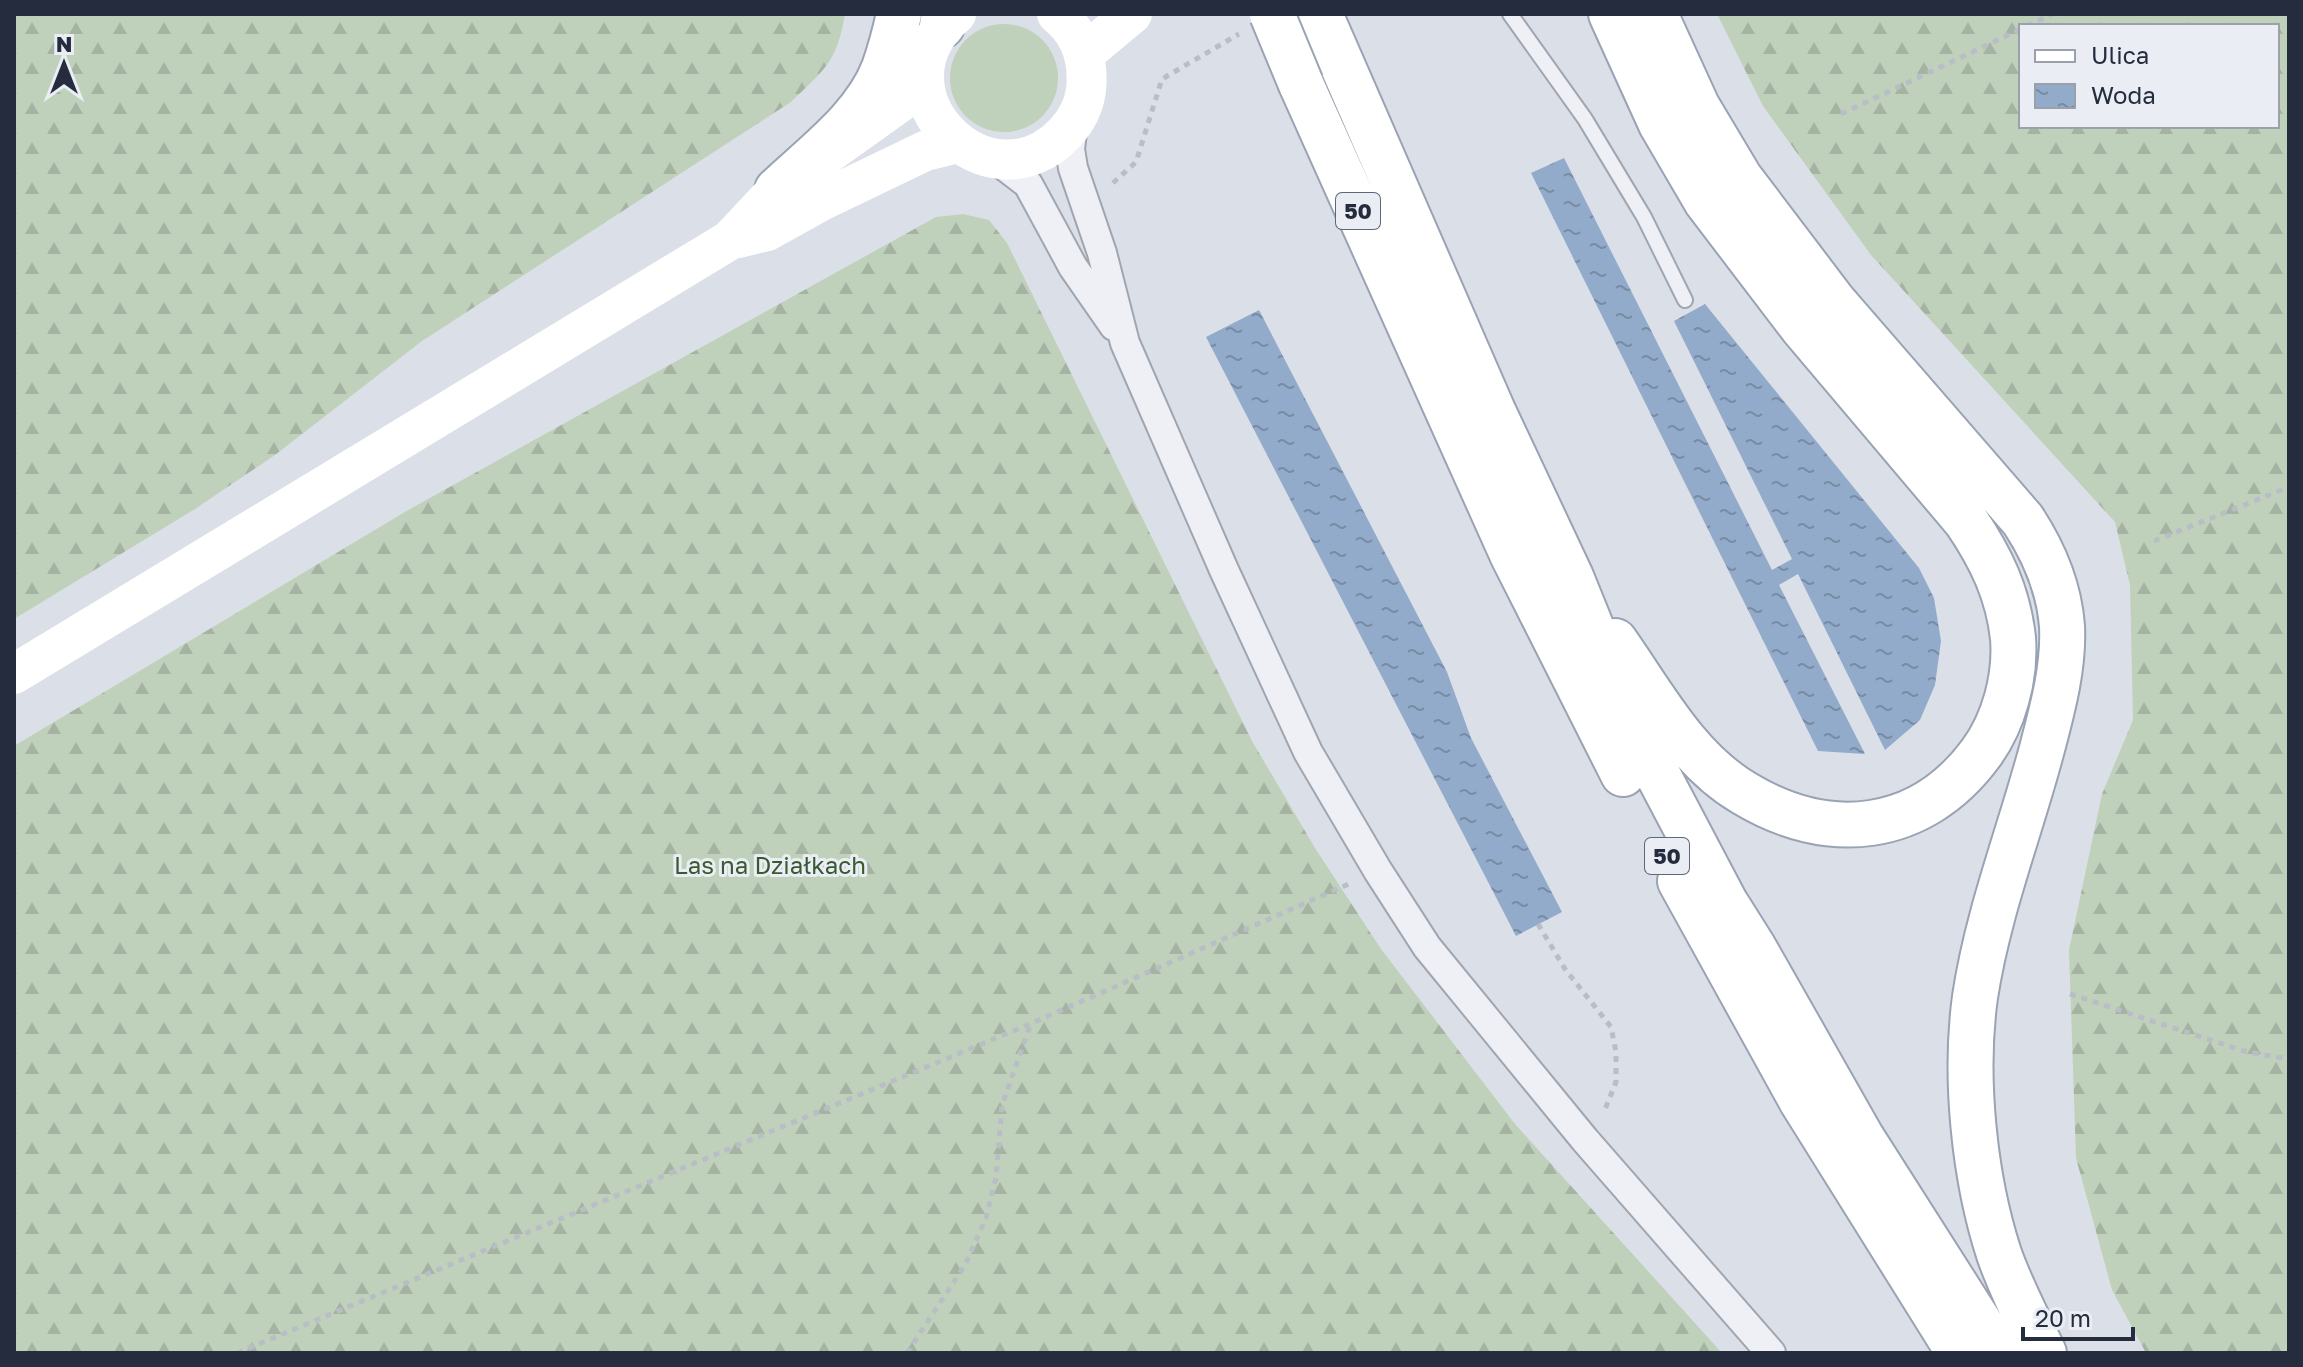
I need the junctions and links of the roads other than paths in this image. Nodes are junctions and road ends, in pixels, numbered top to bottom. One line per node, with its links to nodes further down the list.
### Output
1 (899, 14): 14 (main road)
2 (1132, 14): 9 (main road)
3 (1510, 14): 16 (lane)
4 (1611, 14): 18 (main road)
5 (1655, 14): 23 (main road)
6 (947, 18): 10 (main road)
7 (1260, 21): 21 (main road, 50, bridge)
8 (1325, 25): 18 (main road, 50)
9 (1071, 26): 11 (main road)
10 (924, 85): 12 (main road); 14 (main road)
11 (1073, 124): 13 (main road); 17 (street)
12 (957, 143): 13 (main road); 15 (main road)
13 (994, 158): 17 (street)
14 (777, 190): 15 (main road)
15 (730, 240): 19 (main road)
16 (1685, 300)
17 (1125, 343): 20 (street)
18 (1571, 577): 22 (main road, 50)
19 (14, 674)
20 (1771, 1353)
21 (1959, 1353)
22 (1999, 1353)
23 (2044, 1353)

